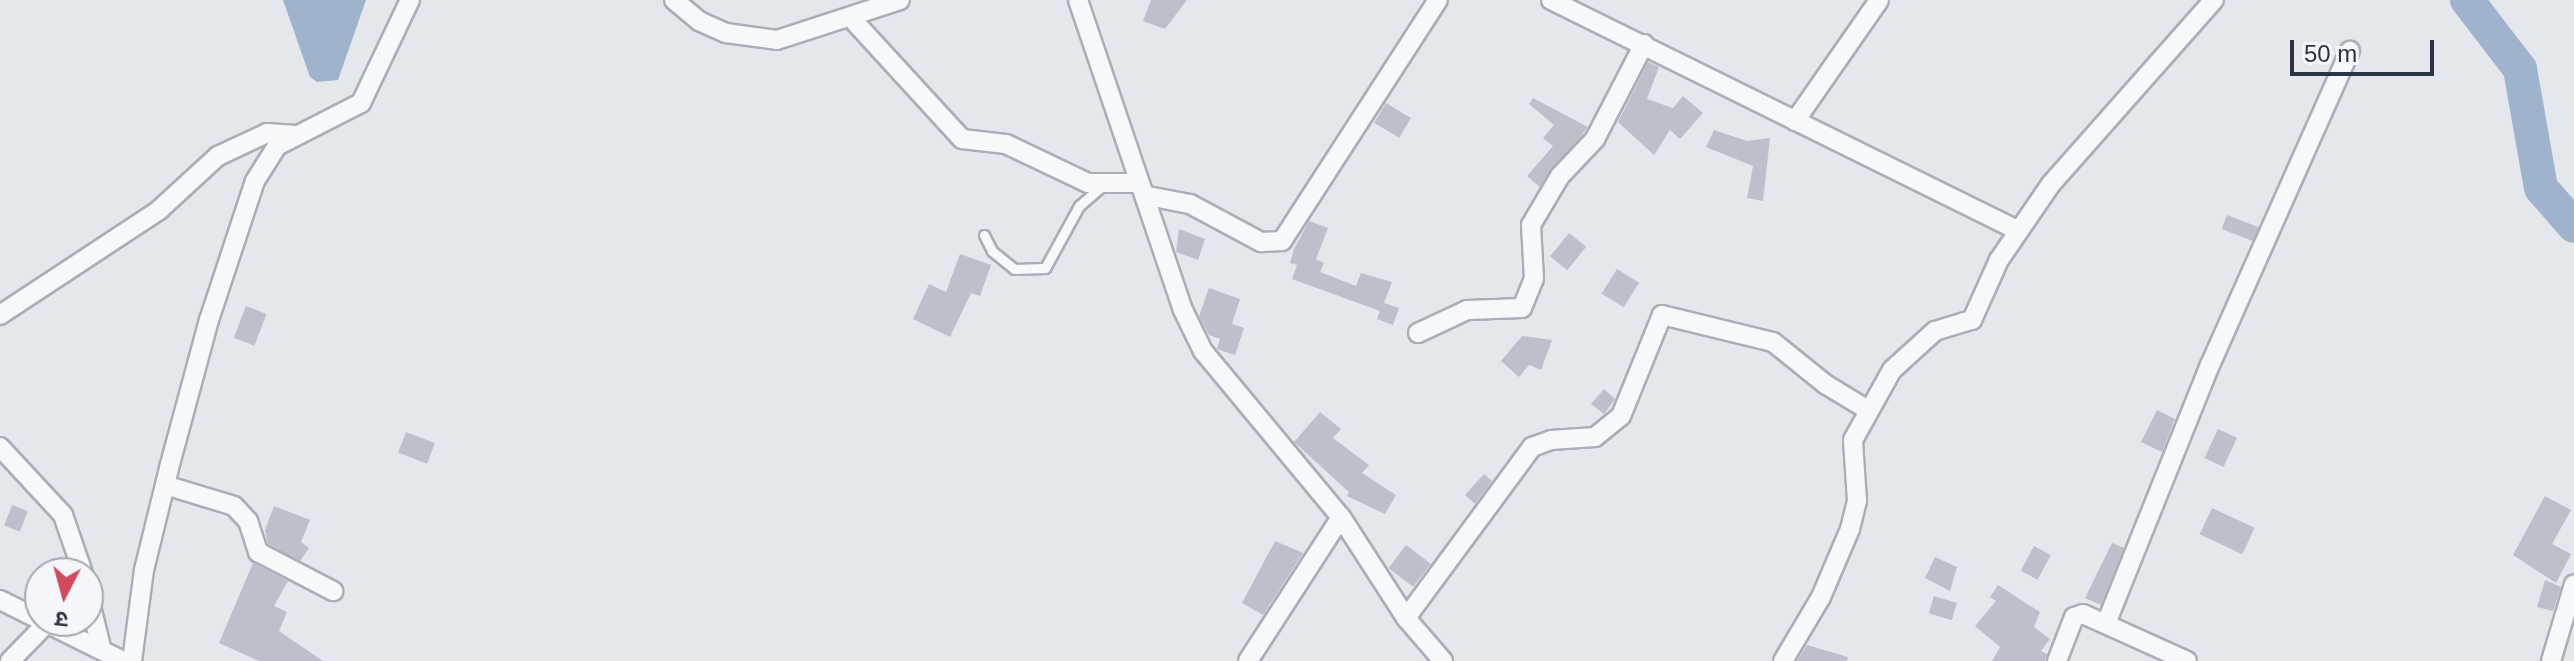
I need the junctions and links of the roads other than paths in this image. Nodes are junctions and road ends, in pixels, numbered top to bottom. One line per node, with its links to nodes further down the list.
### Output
1 (410, 0): 13 (street)
2 (674, 0): 9 (street)
3 (900, 0): 9 (street)
4 (1078, 0): 14 (street)
5 (1438, 0): 14 (street)
6 (1551, 0): 10 (street)
7 (1879, 0): 12 (street)
8 (2214, 0): 15 (street)
9 (852, 19): 14 (street)
10 (1644, 44): 12 (street); 18 (street)
11 (2350, 51): 29 (street)
12 (1795, 121): 15 (street)
13 (293, 135): 17 (street); 21 (street)
14 (1127, 186): 16 (lane); 22 (street)
15 (2017, 230): 19 (street)
16 (984, 235)
17 (0, 315)
18 (1418, 333)
19 (1868, 410): 28 (street); 39 (street)
20 (0, 447): 23 (street)
21 (165, 485): 25 (street); 36 (street)
22 (1333, 527): 28 (street); 37 (street)
23 (77, 557)
24 (2574, 584): 42 (street)
25 (333, 591)
26 (0, 600): 27 (street)
27 (24, 613)
28 (1406, 618): 38 (street)
29 (2107, 621): 40 (street); 41 (street)
30 (33, 637): 34 (street)
31 (77, 637): 33 (street)
32 (99, 637): 33 (street)
33 (101, 647): 35 (street)
34 (10, 661)
35 (123, 661)
36 (132, 661)
37 (1248, 661)
38 (1443, 661)
39 (1783, 661)
40 (2057, 661)
41 (2187, 661)
42 (2551, 661)

